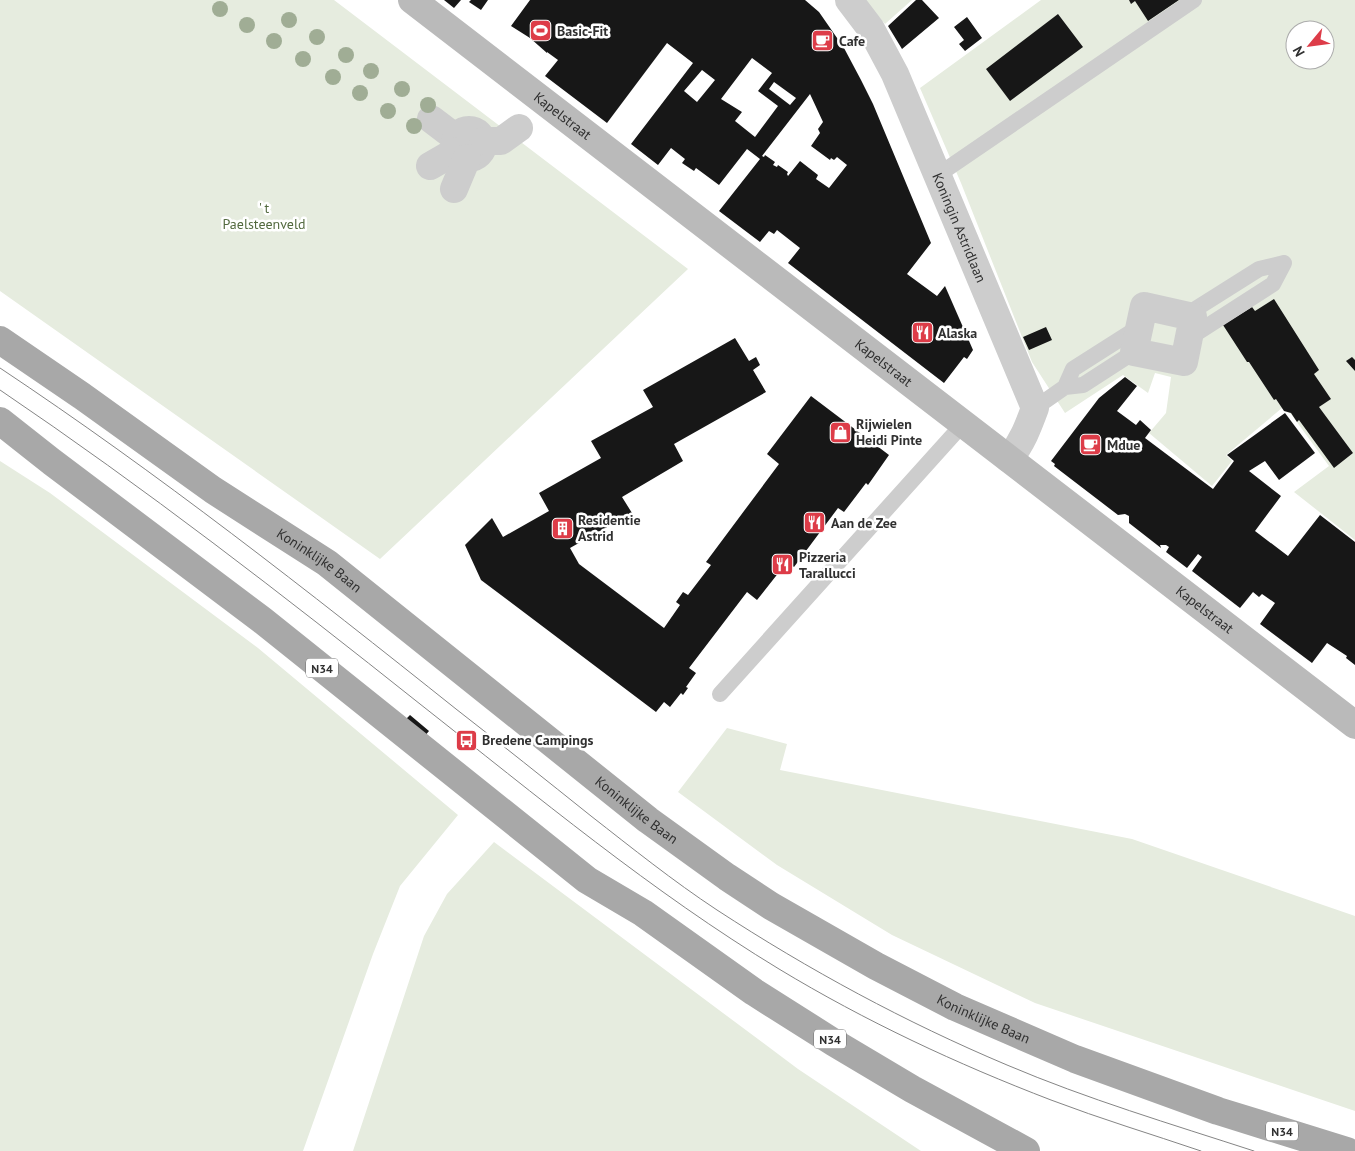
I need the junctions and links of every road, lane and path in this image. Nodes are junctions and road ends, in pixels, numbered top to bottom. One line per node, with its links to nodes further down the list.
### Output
1 (412, 0): 15 (street, Kapelstraat)
2 (849, 0): 7 (street, Koningin Astridlaan)
3 (1194, 0): 7 (lane)
4 (431, 119): 5 (street)
5 (486, 144): 6 (street); 8 (street)
6 (430, 166)
7 (938, 174): 13 (street, Koningin Astridlaan)
8 (454, 190)
9 (1187, 327): 9 (lane); 10 (street); 10 (street)
10 (1137, 339): 12 (lane); 12 (lane)
11 (0, 340): 20 (main road, Koninklijke Baan / N34)
12 (1065, 387): 13 (lane)
13 (1035, 408): 16 (street)
14 (0, 421): 19 (main road, N34)
15 (963, 424): 16 (street, Kapelstraat); 17 (lane)
16 (1009, 459): 18 (street, Kapelstraat)
17 (720, 694)
18 (1355, 725)
19 (1026, 1151)
20 (1347, 1151)

